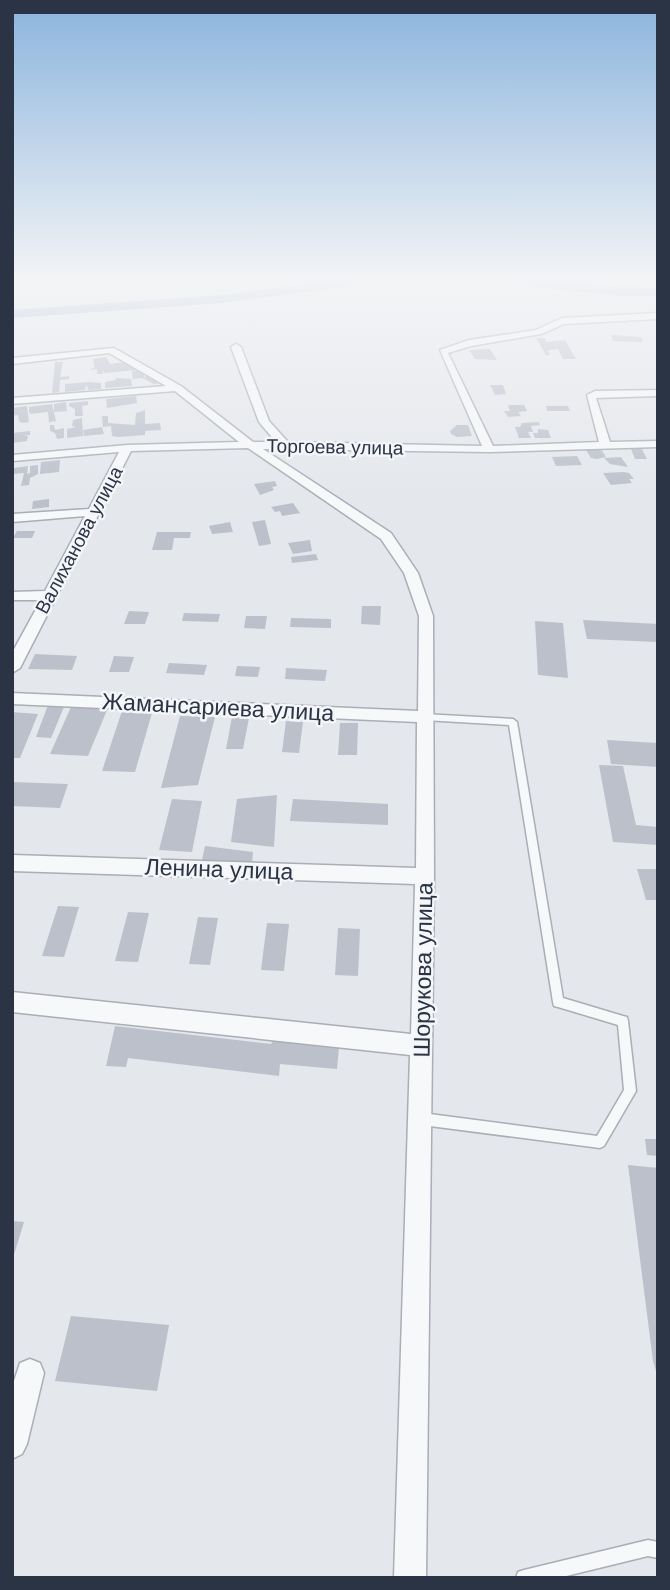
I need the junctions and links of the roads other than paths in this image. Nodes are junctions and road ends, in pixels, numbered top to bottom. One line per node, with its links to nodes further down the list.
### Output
1 (100, 351): 5 (street, Шорукова улица)
2 (113, 351): 6 (street, Шорукова улица)
3 (238, 351): 12 (street)
4 (445, 351): 14 (street)
5 (12, 361)
6 (177, 388): 8 (street); 11 (street, Шорукова улица)
7 (658, 393): 9 (street)
8 (12, 401)
9 (605, 444): 10 (street, Торгоева улица); 14 (street, Торгоева улица)
10 (658, 444)
11 (250, 445): 12 (street, Торгоева улица); 13 (street, Торгоева улица); 22 (street, Шорукова улица)
12 (285, 446): 14 (street, Торгоева улица)
13 (127, 448): 15 (street, Торгоева улица); 16 (street, Валиханова улица)
14 (489, 449)
15 (12, 458)
16 (94, 512): 17 (street); 18 (street, Валиханова улица)
17 (12, 518)
18 (51, 595): 19 (street); 20 (street, Валиханова улица)
19 (12, 596)
20 (12, 668)
21 (12, 698): 22 (street, Жамансариева улица)
22 (424, 717): 24 (street, Шорукова улица); 27 (lane)
23 (12, 863): 24 (street, Ленина улица)
24 (425, 876): 26 (street, Шорукова улица)
25 (12, 1002): 26 (street)
26 (422, 1046): 27 (street, Шорукова улица)
27 (420, 1119): 31 (street, Шорукова улица)
28 (30, 1373): 29 (street)
29 (12, 1444)
30 (658, 1550): 32 (lane)
31 (410, 1578)
32 (524, 1578)

